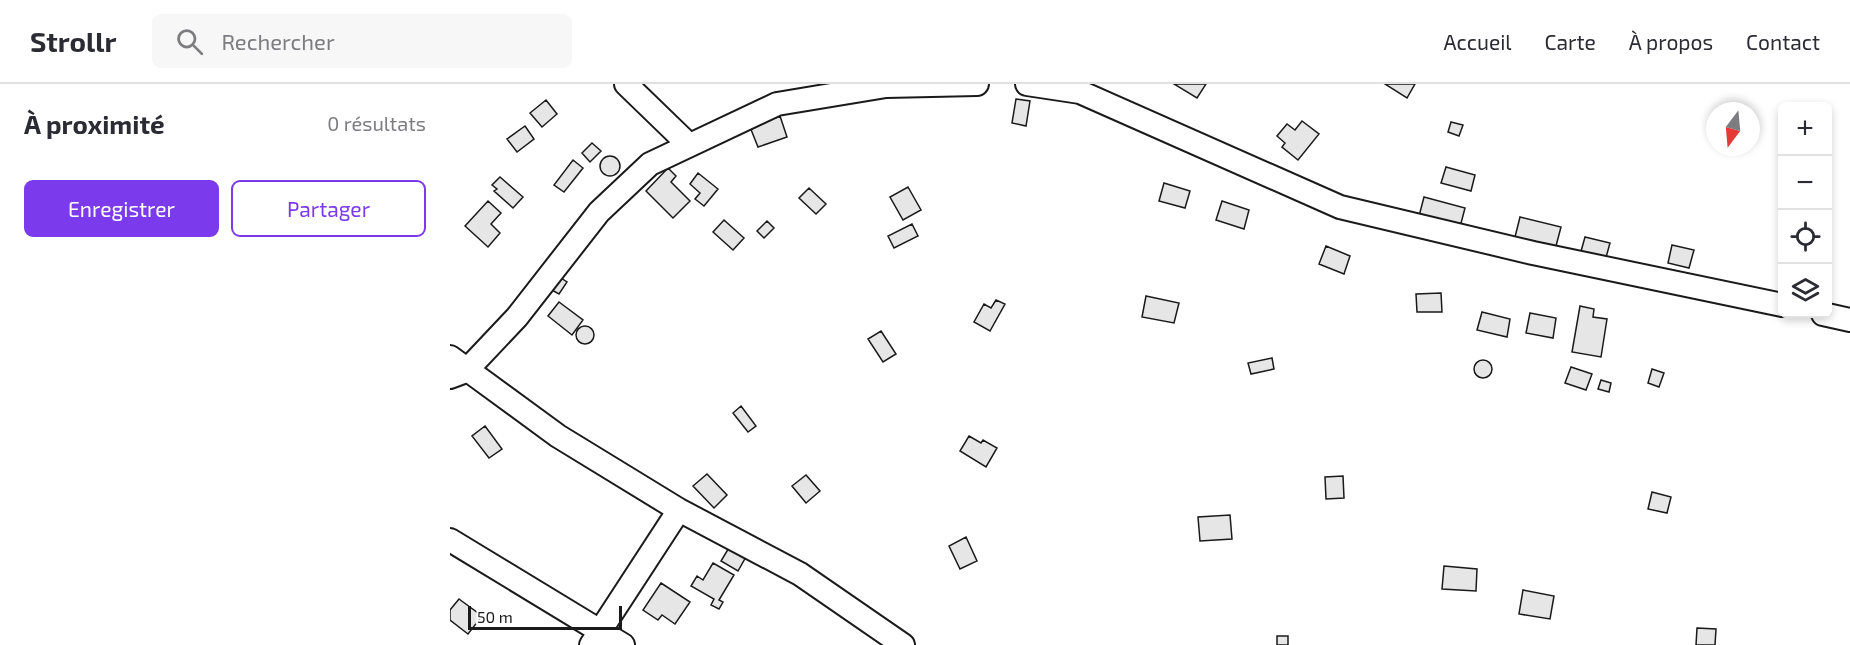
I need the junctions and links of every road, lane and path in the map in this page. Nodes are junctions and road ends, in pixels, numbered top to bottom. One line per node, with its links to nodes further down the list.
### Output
1 (626, 84): 5 (street)
2 (977, 84): 4 (street)
3 (1027, 84): 6 (street)
4 (833, 89): 5 (street)
5 (689, 145): 9 (street)
6 (1778, 303)
7 (1832, 316): 8 (street)
8 (1850, 320)
9 (455, 368): 10 (street)
10 (679, 510): 12 (street); 14 (street)
11 (450, 540): 12 (street)
12 (595, 637): 13 (street)
13 (623, 645)
14 (903, 645)

